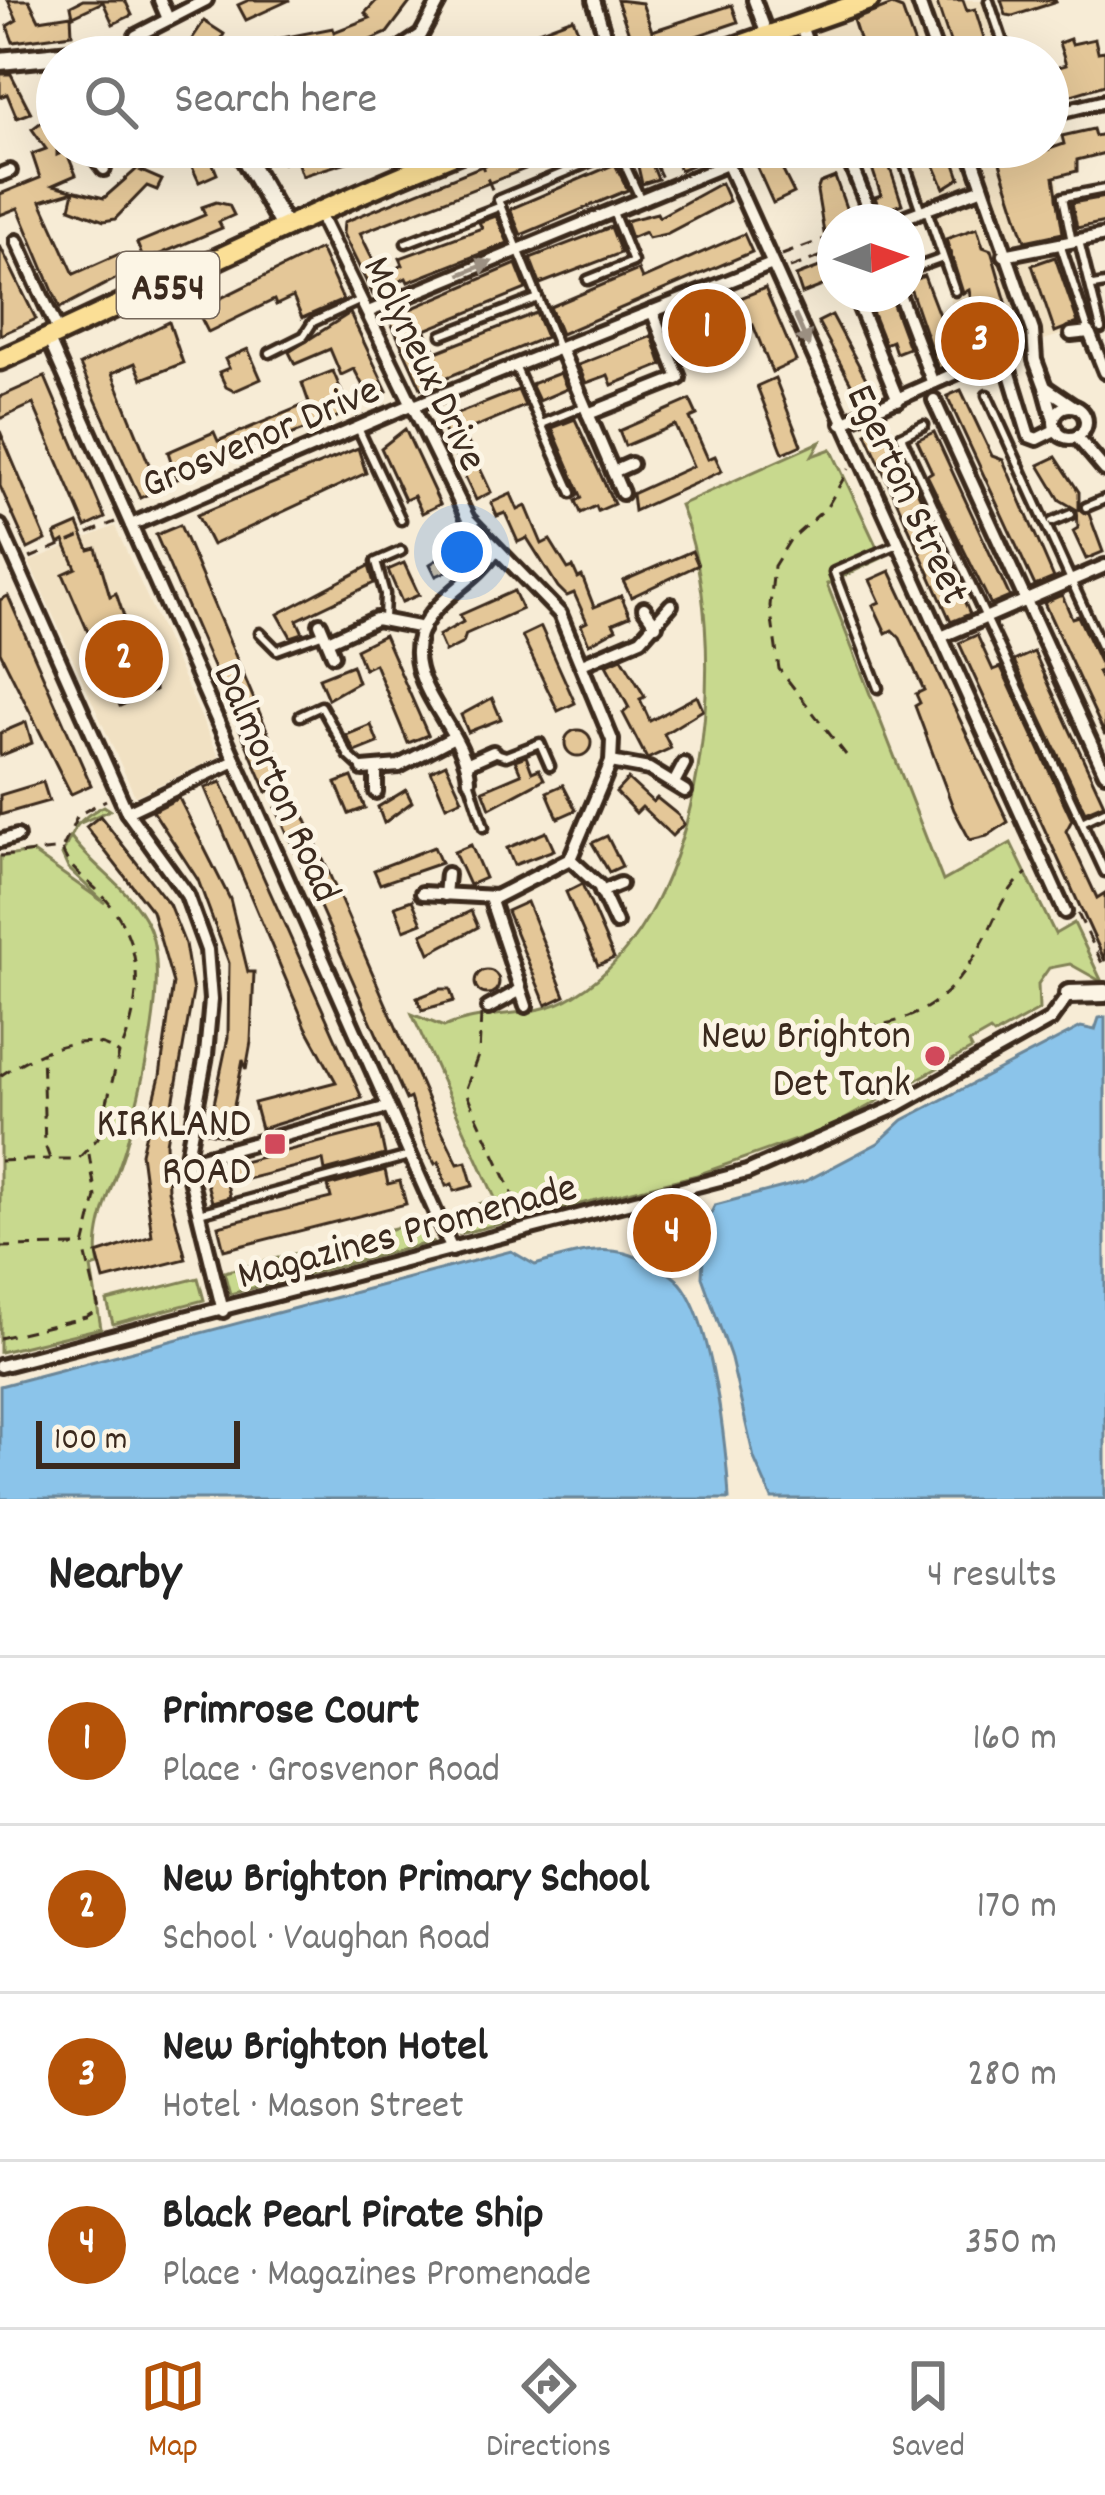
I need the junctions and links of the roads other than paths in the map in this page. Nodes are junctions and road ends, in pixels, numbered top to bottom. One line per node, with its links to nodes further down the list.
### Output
1 (160, 0): 9 (street)
2 (206, 0): 9 (street)
3 (440, 0): 13 (street)
4 (594, 0): 14 (street)
5 (754, 0): 11 (street)
6 (869, 0): 10 (main road)
7 (918, 0): 16 (street)
8 (989, 1): 17 (lane)
9 (168, 20): 12 (street)
10 (800, 23): 11 (main road); 15 (street)
11 (767, 35)
12 (136, 36)
13 (418, 36)
14 (605, 36)
15 (805, 36)
16 (931, 36)
17 (1001, 36)
18 (36, 59): 19 (main road)
19 (0, 62)
20 (1105, 101): 21 (street)
21 (1069, 110)
22 (250, 168): 41 (main road)
23 (420, 168): 37 (main road, A554)
24 (578, 168): 34 (lane)
25 (626, 168): 33 (lane)
26 (718, 168): 33 (street)
27 (730, 168): 49 (street, Egerton Street)
28 (852, 168): 35 (street)
29 (907, 168): 36 (lane)
30 (976, 168): 31 (street)
31 (983, 188): 38 (street); 47 (street)
32 (1105, 188): 44 (lane)
33 (641, 200): 39 (street)
34 (500, 203): 45 (lane); 46 (lane)
35 (867, 204)
36 (922, 204)
37 (316, 209): 41 (main road, A554); 56 (street, Molyneux Drive)
38 (925, 210)
39 (613, 212): 46 (street); 51 (lane)
40 (925, 213): 48 (lane)
41 (285, 228): 64 (main road, A554)
42 (1105, 236): 44 (street)
43 (17, 241): 64 (street, Dalmorton Road)
44 (1070, 242): 47 (street); 53 (lane); 61 (lane)
45 (406, 243)
46 (518, 251): 55 (lane); 58 (street, one-way to 46)
47 (1004, 255): 71 (street)
48 (943, 258): 50 (lane); 54 (lane)
49 (772, 264): 57 (street, Grosvenor Drive); 81 (street, Egerton Street, one-way to 81)
50 (925, 265)
51 (588, 280)
52 (1105, 284): 53 (lane)
53 (1093, 286): 61 (lane)
54 (956, 291)
55 (538, 298): 63 (lane); 65 (lane)
56 (362, 299): 58 (street, Molyneux Drive); 66 (lane)
57 (652, 311): 65 (street, Grosvenor Drive); 77 (street)
58 (368, 312): 75 (street, Molyneux Drive)
59 (862, 312): 73 (street)
60 (906, 312): 70 (street)
61 (1098, 330): 62 (street); 69 (street)
62 (1071, 334)
63 (442, 335)
64 (54, 336): 67 (main road, A554); 96 (street, Dalmorton Road)
65 (559, 348): 68 (street, Grosvenor Drive); 77 (street)
66 (270, 353)
67 (0, 360)
68 (515, 365): 75 (street, Grosvenor Drive); 82 (lane)
69 (1105, 371)
70 (932, 381): 73 (street); 84 (street)
71 (1046, 387): 76 (street); 84 (street)
72 (987, 395): 103 (lane)
73 (898, 400): 81 (street)
74 (934, 400): 78 (street)
75 (413, 405): 85 (street, Grosvenor Drive); 101 (street, Molyneux Drive)
76 (1073, 406): 79 (street); 84 (street)
77 (587, 411): 82 (lane); 89 (street)
78 (941, 417): 83 (street); 104 (street)
79 (1086, 419): 80 (street); 86 (street)
80 (1101, 422)
81 (842, 423): 99 (street, Egerton Street)
82 (542, 424): 90 (lane)
83 (925, 425): 107 (lane)
84 (1056, 425): 86 (street)
85 (358, 428): 95 (lane); 96 (street, Grosvenor Drive)
86 (1077, 437): 88 (street)
87 (631, 464): 89 (street)
88 (1105, 470)
89 (613, 472): 91 (street)
90 (572, 493)
91 (622, 493)
92 (1105, 499): 93 (lane)
93 (1086, 507)
94 (1071, 514): 97 (lane)
95 (401, 520)
96 (129, 521): 121 (street, Dalmorton Road)
97 (1052, 522)
98 (0, 526): 133 (street)
99 (898, 544): 113 (street, Egerton Street); 117 (lane)
100 (401, 551): 108 (lane)
101 (495, 551): 110 (street); 116 (street, Molyneux Drive)
102 (1105, 566): 103 (street)
103 (1071, 580): 104 (street); 115 (lane)
104 (1028, 599): 107 (street); 127 (street)
105 (671, 605): 109 (street)
106 (644, 608): 109 (street)
107 (984, 618): 113 (street); 134 (lane)
108 (384, 619): 110 (street); 112 (street)
109 (656, 625): 116 (street)
110 (423, 628): 119 (street)
111 (260, 633): 112 (lane)
112 (324, 633): 114 (street)
113 (941, 638): 139 (street, Egerton Street)
114 (333, 655)
115 (1105, 656)
116 (582, 664): 122 (street, Molyneux Drive)
117 (878, 688)
118 (300, 716): 126 (lane)
119 (452, 738): 123 (street); 126 (street)
120 (493, 752): 123 (street); 125 (lane)
121 (235, 761): 133 (street); 155 (street, Dalmorton Road)
122 (611, 762): 129 (street); 138 (street)
123 (468, 763): 128 (street)
124 (684, 764): 129 (street)
125 (550, 766)
126 (370, 769): 131 (street)
127 (1105, 773)
128 (469, 780): 135 (lane)
129 (675, 781): 130 (street)
130 (685, 791)
131 (376, 792)
132 (1105, 811): 134 (lane)
133 (128, 812): 157 (street)
134 (1082, 822): 140 (lane)
135 (484, 827)
136 (16, 836): 137 (street)
137 (0, 841)
138 (570, 859): 144 (street); 147 (street)
139 (1044, 866): 141 (street); 148 (street, Egerton Street)
140 (1105, 872)
141 (1027, 873)
142 (447, 874): 146 (street)
143 (620, 884): 144 (street)
144 (602, 892): 149 (street)
145 (422, 893): 146 (street)
146 (445, 895): 147 (street)
147 (490, 898): 150 (street)
148 (1065, 912)
149 (616, 922)
150 (519, 991): 153 (street); 154 (street)
151 (1069, 994): 152 (main road); 159 (street, Magazines Promenade)
152 (1105, 994)
153 (526, 1006)
154 (488, 1008)
155 (388, 1107): 156 (street, Dalmorton Road); 157 (street)
156 (410, 1156): 158 (lane); 159 (street, Dalmorton Road)
157 (186, 1162): 158 (street)
158 (197, 1213): 160 (street)
159 (452, 1250): 160 (street, Magazines Promenade)
160 (223, 1311): 161 (street, Magazines Promenade)
161 (0, 1366)

